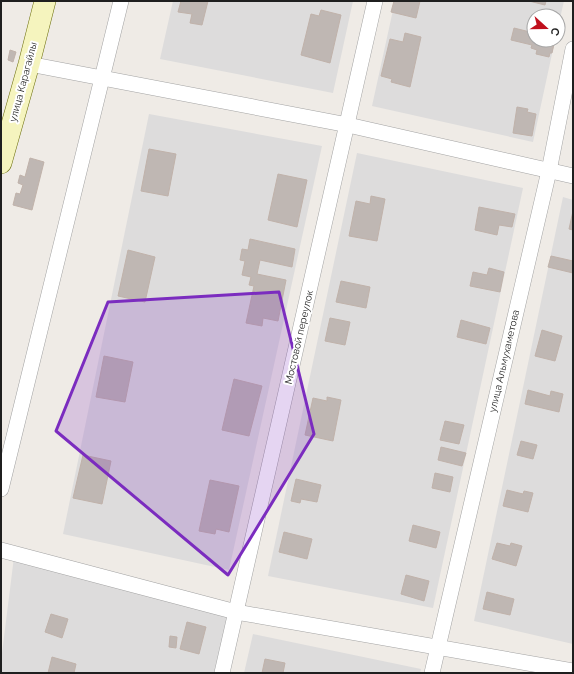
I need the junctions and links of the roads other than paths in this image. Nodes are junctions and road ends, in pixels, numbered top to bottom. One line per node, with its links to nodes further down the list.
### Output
1 (45, 1): 5 (street, улица Карагайлы)
2 (121, 1): 6 (street)
3 (375, 1): 7 (street, Мостовой переулок)
4 (573, 49): 9 (street, улица Альмухаметова)
5 (29, 64): 6 (street); 8 (street, улица Карагайлы)
6 (102, 78): 7 (street); 11 (street)
7 (348, 125): 9 (street); 13 (street, Мостовой переулок)
8 (1, 163)
9 (549, 171): 10 (street); 14 (street, улица Альмухаметова)
10 (573, 176)
11 (1, 489)
12 (1, 550): 13 (street)
13 (236, 612): 14 (street); 16 (street, Мостовой переулок)
14 (438, 648): 15 (street); 17 (street, улица Альмухаметова)
15 (573, 671)
16 (222, 673)
17 (432, 673)

